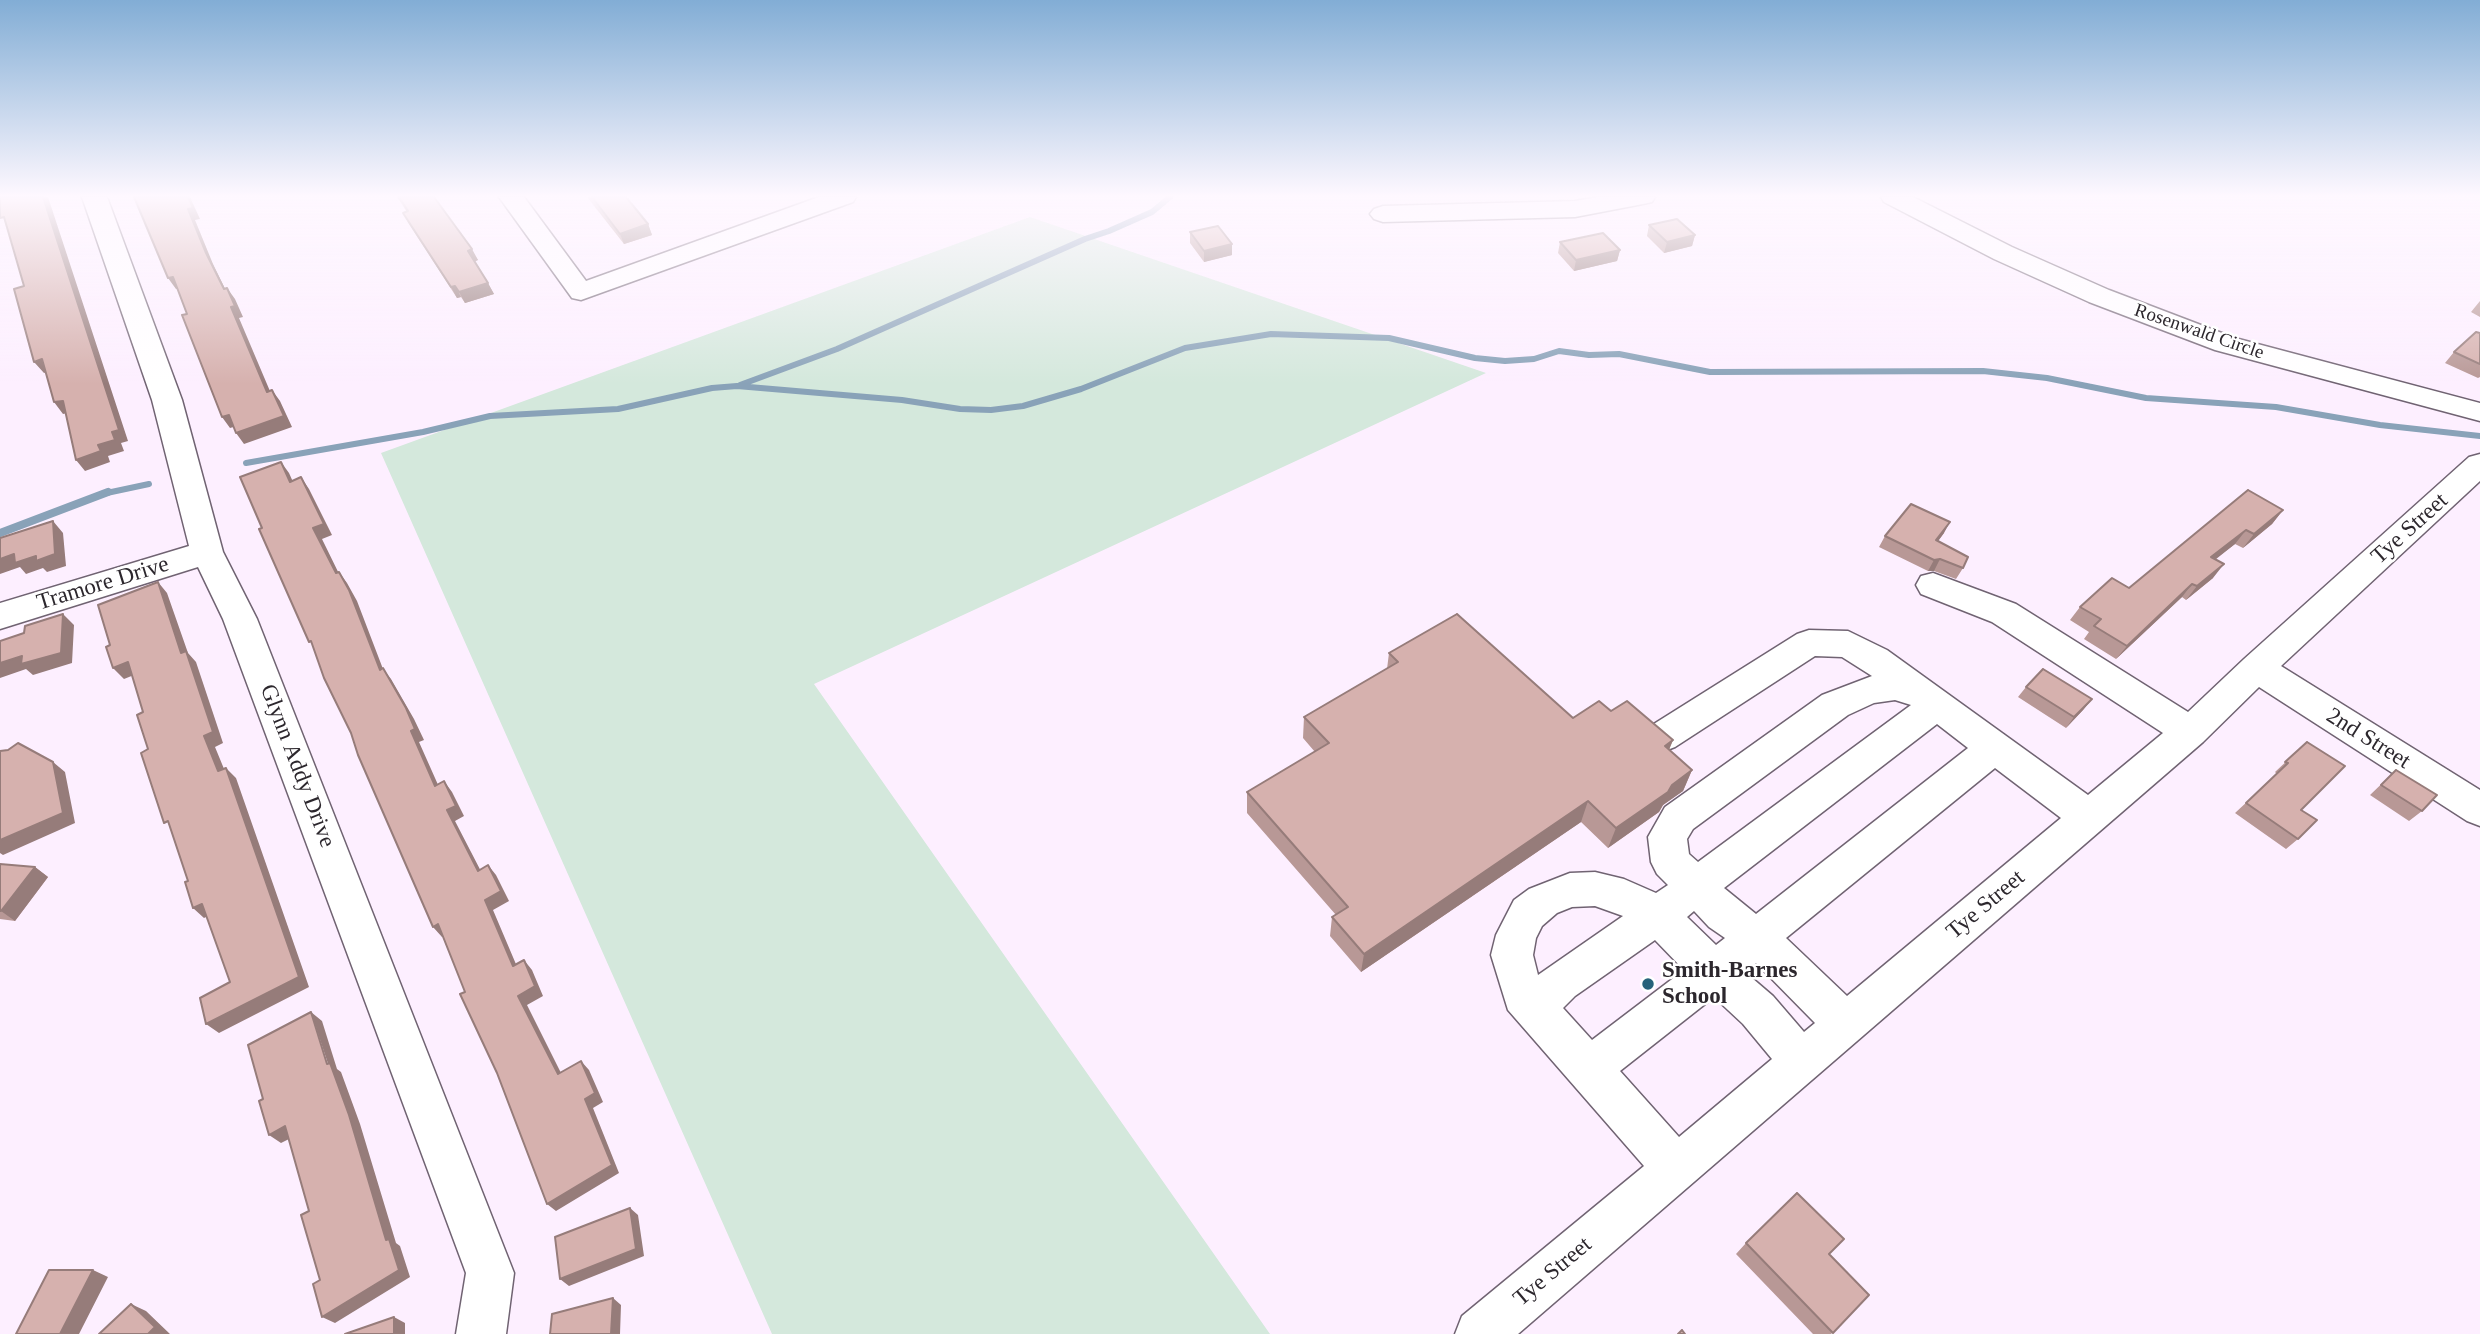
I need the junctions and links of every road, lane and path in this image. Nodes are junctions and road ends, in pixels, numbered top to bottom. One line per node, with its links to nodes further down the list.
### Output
1 (116, 259): 7 (street, Glynn Addy Drive)
2 (557, 259): 3 (street)
3 (672, 259)
4 (2017, 259): 5 (street, Rosenwald Circle)
5 (2480, 412)
6 (2480, 464): 10 (street, Tye Street)
7 (207, 552): 9 (street, Tramore Drive); 26 (street, Glynn Addy Drive)
8 (1933, 585): 12 (street)
9 (0, 616)
10 (2256, 668): 12 (street, Tye Street); 15 (street, 2nd Street)
11 (1928, 700): 13 (street); 14 (street); 17 (street); 17 (street)
12 (2190, 732): 16 (street, Tye Street)
13 (1662, 737)
14 (1993, 749): 16 (street); 19 (street)
15 (2480, 810)
16 (2089, 817): 22 (street, Tye Street)
17 (1696, 886): 18 (street); 19 (street)
18 (1658, 915): 20 (street); 21 (street); 21 (street)
19 (1757, 937): 20 (street); 22 (street)
20 (1715, 971): 23 (street); 24 (street)
21 (1535, 1008): 24 (street)
22 (1846, 1024): 23 (street, Tye Street)
23 (1802, 1061): 25 (street, Tye Street)
24 (1589, 1069): 25 (street)
25 (1676, 1168): 27 (street, Tye Street)
26 (481, 1334)
27 (1480, 1334)

